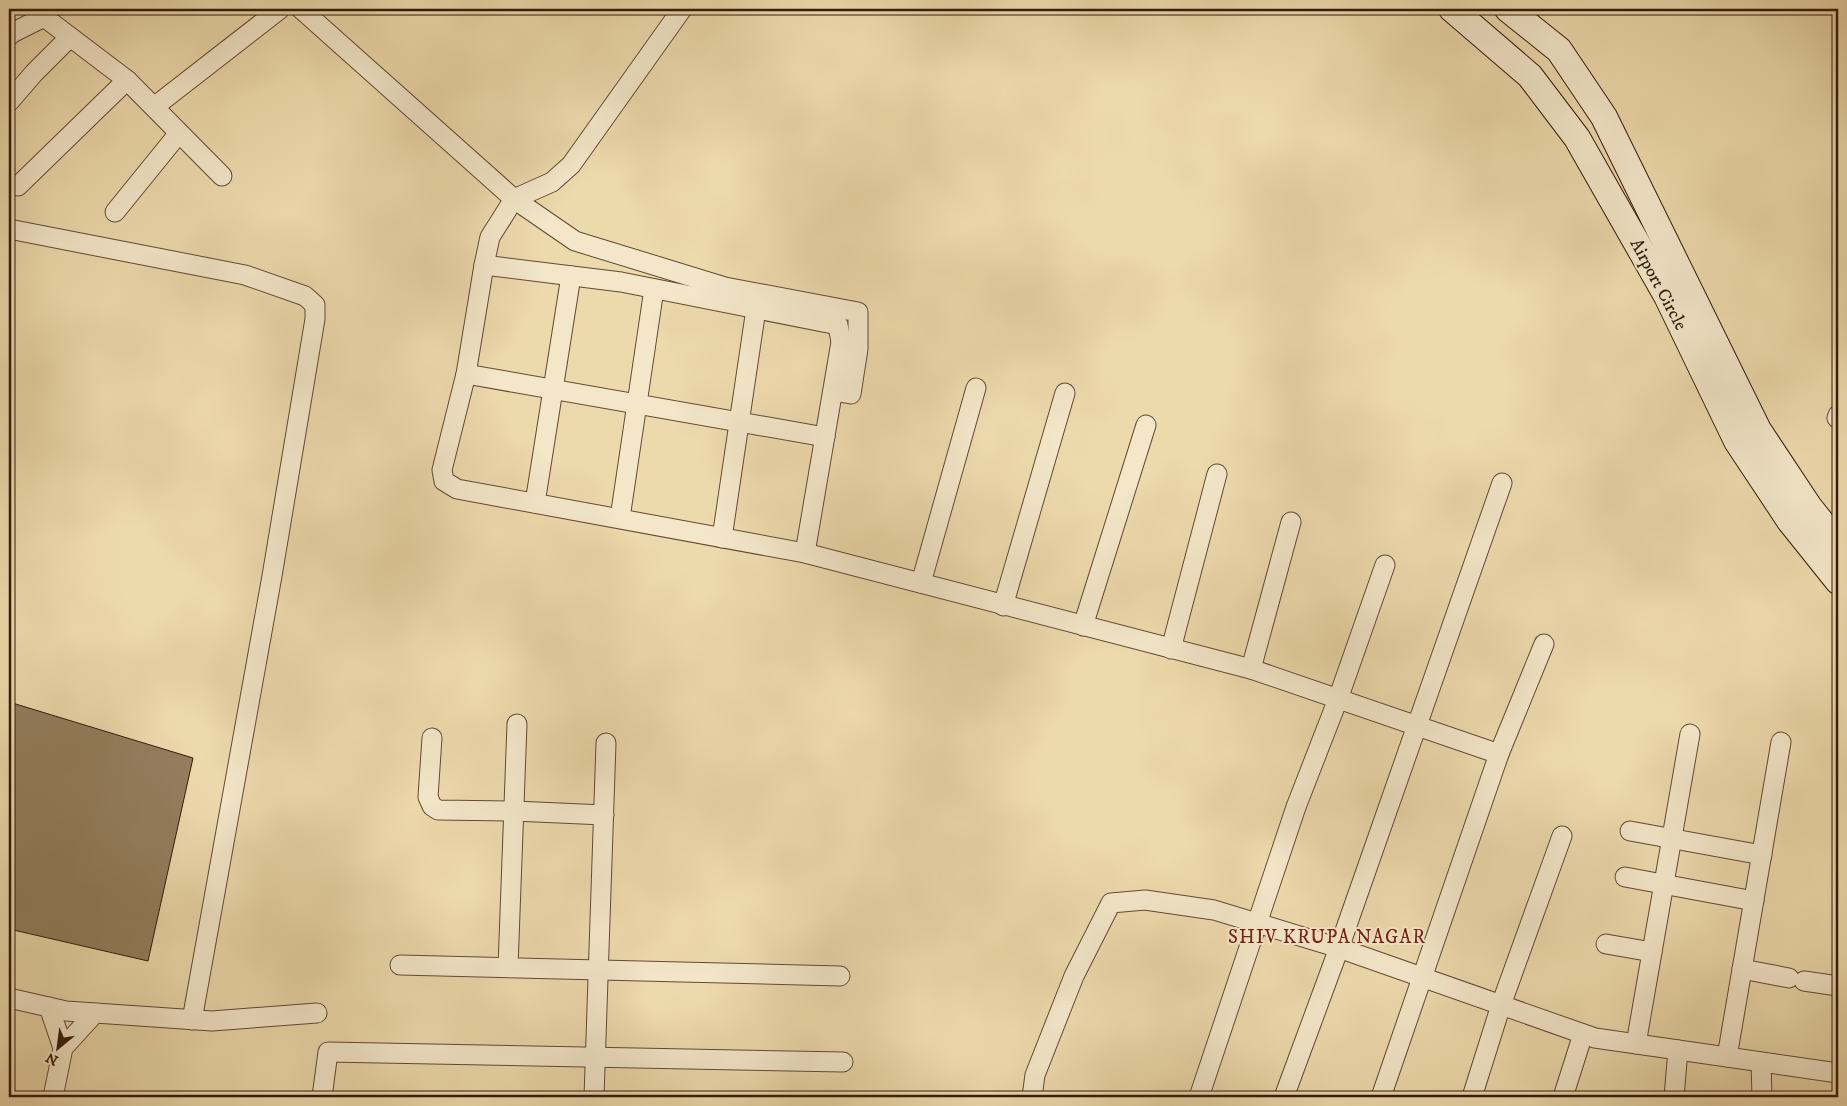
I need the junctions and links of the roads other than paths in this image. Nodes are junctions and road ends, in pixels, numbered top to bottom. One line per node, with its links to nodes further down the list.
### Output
1 (280, 9): 10 (street)
2 (301, 9): 14 (street)
3 (682, 9): 14 (street)
4 (1452, 9): 39 (main road, Airport Circle)
5 (1508, 9): 36 (main road, Airport Circle)
6 (9, 36): 7 (street)
7 (70, 37): 8 (street); 9 (street)
8 (127, 80): 10 (street); 13 (street)
9 (9, 102)
10 (154, 107): 11 (street)
11 (179, 133): 12 (street); 15 (street)
12 (222, 176)
13 (18, 186)
14 (514, 199): 17 (street); 24 (street)
15 (115, 212)
16 (9, 230): 79 (street)
17 (484, 265): 18 (street); 21 (street)
18 (571, 276): 19 (street); 23 (street)
19 (654, 289): 20 (street); 26 (street)
20 (756, 308): 24 (street); 27 (street)
21 (466, 374): 23 (street); 32 (street)
22 (976, 388): 40 (street)
23 (553, 389): 26 (street); 32 (street)
24 (833, 391): 29 (street)
25 (1065, 393): 41 (street)
26 (636, 404): 27 (street); 33 (street)
27 (739, 422): 29 (street); 35 (street)
28 (1146, 425): 42 (street)
29 (825, 437): 37 (street)
30 (1217, 474): 44 (street)
31 (1502, 484): 48 (street)
32 (536, 503): 33 (street)
33 (620, 518): 35 (street)
34 (1290, 522): 45 (street)
35 (722, 538): 37 (street)
36 (1838, 543)
37 (806, 553): 40 (street)
38 (1385, 565): 46 (street)
39 (1838, 581)
40 (921, 583): 41 (street)
41 (1003, 606): 42 (street)
42 (1083, 626): 44 (street)
43 (1544, 644): 53 (street)
44 (1171, 649): 45 (street)
45 (1251, 669): 46 (street)
46 (1338, 699): 48 (street); 63 (street)
47 (518, 724): 54 (street)
48 (1417, 726): 53 (street); 65 (street)
49 (1690, 734): 58 (street)
50 (432, 738): 54 (street)
51 (1781, 742): 59 (street)
52 (606, 743): 55 (street)
53 (1499, 754): 72 (street)
54 (514, 811): 55 (street); 68 (street)
55 (604, 815): 69 (street)
56 (1630, 831): 58 (street)
57 (1562, 836): 75 (street)
58 (1672, 838): 59 (street); 61 (street)
59 (1762, 855): 62 (street)
60 (1625, 877): 61 (street)
61 (1664, 884): 62 (street); 66 (street)
62 (1754, 901): 70 (street)
63 (1257, 924): 65 (street); 92 (street); 93 (street)
64 (1606, 944): 66 (street)
65 (1339, 948): 72 (street); 94 (street)
66 (1652, 952): 81 (street)
67 (400, 965): 68 (street)
68 (508, 967): 69 (street)
69 (598, 969): 71 (street); 85 (street)
70 (1742, 969): 73 (street); 84 (street)
71 (840, 976)
72 (1423, 978): 75 (street); 95 (street)
73 (1838, 986)
74 (9, 998): 76 (street)
75 (1501, 1005): 80 (street); 96 (street)
76 (49, 1007): 77 (street); 82 (street)
77 (95, 1013): 79 (street); 82 (street)
78 (317, 1014): 79 (street)
79 (192, 1020)
80 (1583, 1034): 81 (street); 97 (street)
81 (1636, 1044): 83 (street)
82 (63, 1048): 89 (street)
83 (1678, 1050): 84 (street); 98 (street)
84 (1727, 1057): 87 (street)
85 (596, 1058): 86 (street); 90 (street); 91 (street)
86 (843, 1062)
87 (1761, 1062): 88 (street); 99 (street)
88 (1838, 1073)
89 (53, 1097)
90 (322, 1097)
91 (594, 1097)
92 (1032, 1097)
93 (1199, 1097)
94 (1284, 1097)
95 (1381, 1097)
96 (1472, 1097)
97 (1562, 1097)
98 (1674, 1097)
99 (1762, 1097)

